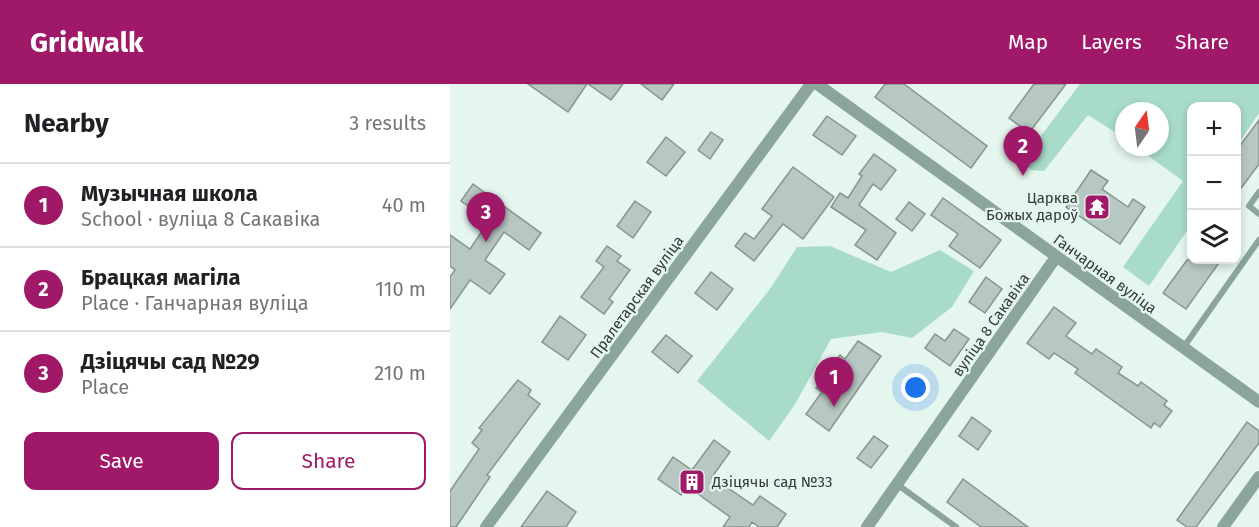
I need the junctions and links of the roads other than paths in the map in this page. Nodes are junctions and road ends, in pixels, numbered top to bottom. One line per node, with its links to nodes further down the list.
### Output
1 (811, 84): 12 (street, Пралетарская вуліца)
2 (817, 84): 6 (street, Ганчарная вуліца)
3 (1259, 192): 4 (lane)
4 (1259, 214)
5 (1259, 240): 7 (lane)
6 (1056, 257): 7 (street, Ганчарная вуліца); 10 (street, вуліца 8 Сакавіка)
7 (1183, 348): 8 (street, Ганчарная вуліца)
8 (1259, 402)
9 (1259, 477): 14 (street)
10 (898, 485): 11 (lane); 13 (street, вуліца 8 Сакавіка)
11 (953, 526)
12 (486, 527)
13 (867, 527)
14 (1223, 527)

